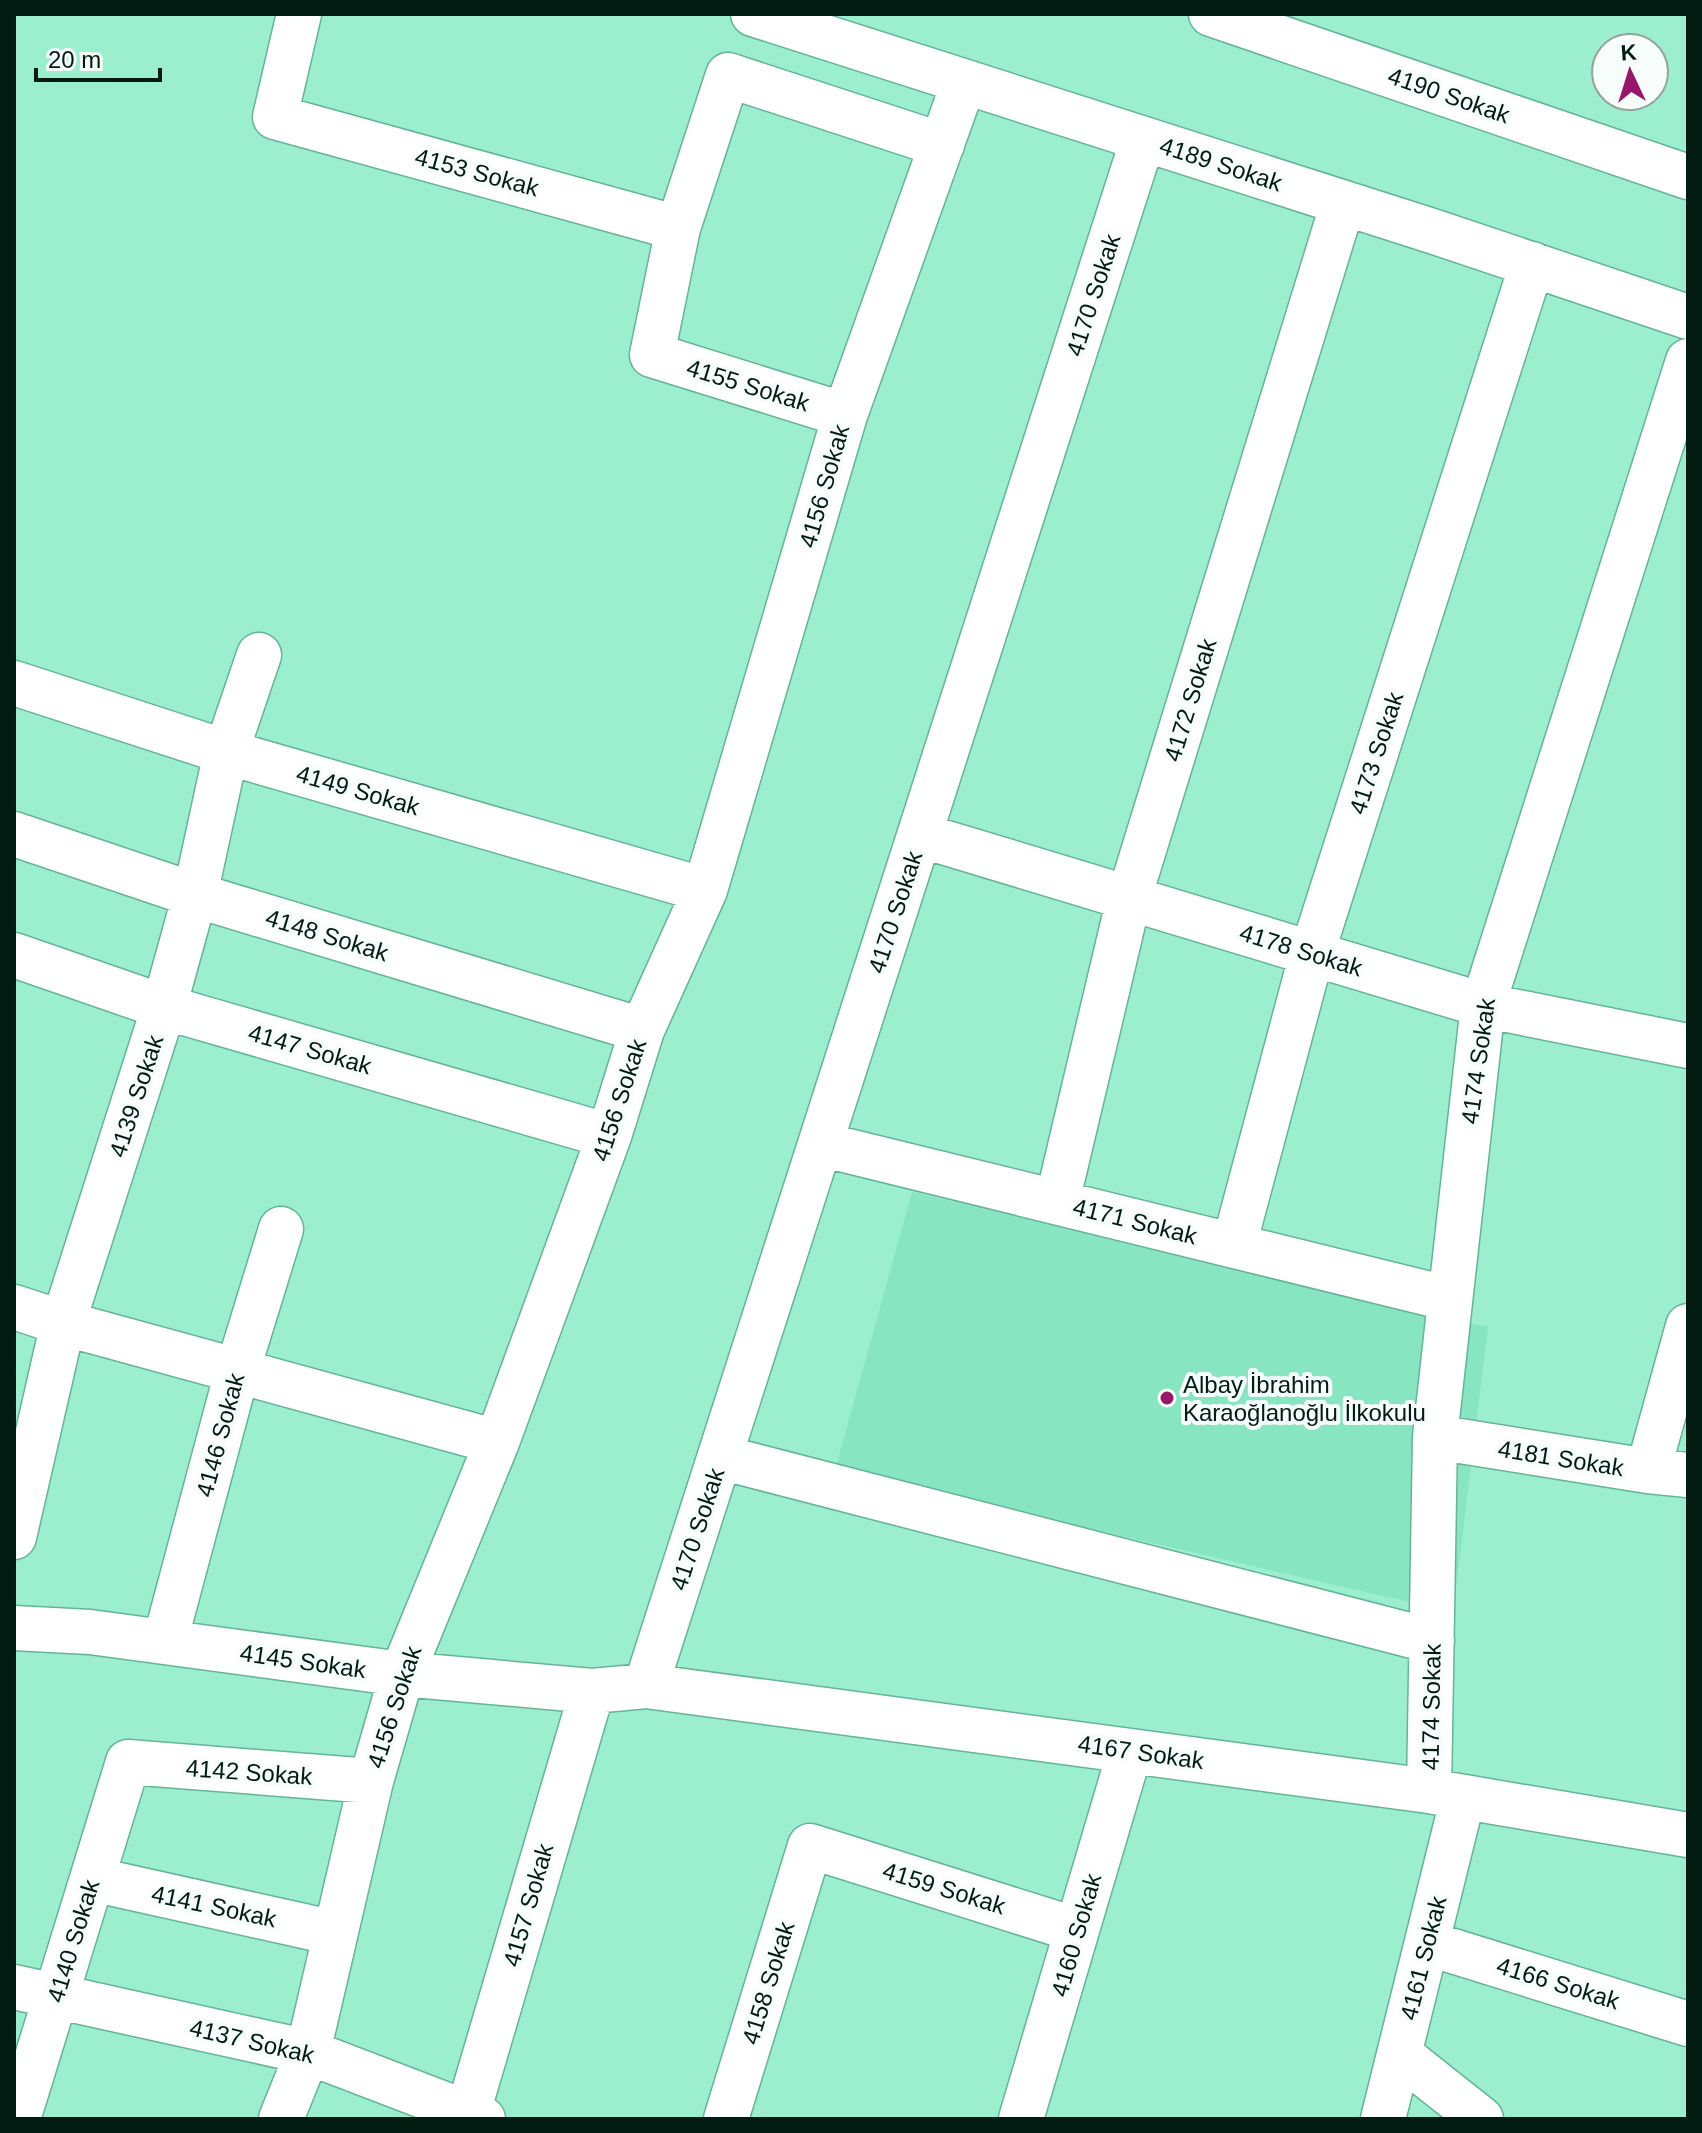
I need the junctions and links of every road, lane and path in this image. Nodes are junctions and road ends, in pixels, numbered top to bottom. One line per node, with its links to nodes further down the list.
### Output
1 (299, 14): 10 (street, 4153 Sokak)
2 (753, 14): 5 (street, 4189 Sokak)
3 (1211, 14): 4 (street, 4190 Sokak)
4 (1328, 33): 8 (street, 4190 Sokak)
5 (964, 82): 6 (street, 4189 Sokak); 7 (street, 4156 Sokak)
6 (1143, 139): 9 (street, 4189 Sokak); 19 (street, 4170 Sokak)
7 (942, 145): 10 (street); 14 (street, 4156 Sokak)
8 (1688, 177)
9 (1343, 203): 11 (street, 4189 Sokak); 22 (street, 4172 Sokak)
10 (678, 228): 14 (street, 4155 Sokak)
11 (1532, 264): 12 (street, 4189 Sokak); 23 (street, 4173 Sokak)
12 (1688, 317)
13 (1688, 361): 25 (street, 4174 Sokak)
14 (845, 415): 20 (street, 4156 Sokak)
15 (259, 655): 17 (street, 4139 Sokak)
16 (14, 683): 17 (street, 4149 Sokak)
17 (226, 752): 20 (street, 4149 Sokak); 21 (street, 4139 Sokak)
18 (14, 834): 21 (street, 4148 Sokak)
19 (920, 835): 22 (street, 4178 Sokak); 30 (street, 4170 Sokak)
20 (705, 890): 27 (street, 4156 Sokak)
21 (195, 895): 26 (street, 4139 Sokak); 27 (street, 4148 Sokak)
22 (1129, 898): 23 (street, 4178 Sokak); 31 (street, 4172 Sokak)
23 (1312, 953): 25 (street, 4178 Sokak); 33 (street, 4173 Sokak)
24 (14, 955): 26 (street, 4147 Sokak)
25 (1483, 1005): 28 (street, 4178 Sokak); 34 (street, 4174 Sokak)
26 (164, 1007): 29 (street, 4147 Sokak); 36 (street, 4139 Sokak)
27 (642, 1030): 29 (street, 4156 Sokak)
28 (1688, 1046)
29 (609, 1136): 40 (street, 4156 Sokak)
30 (820, 1144): 31 (street, 4171 Sokak); 41 (street, 4170 Sokak)
31 (1057, 1202): 33 (street, 4171 Sokak)
32 (281, 1229): 38 (street, 4146 Sokak)
33 (1234, 1245): 34 (street, 4171 Sokak)
34 (1450, 1299): 39 (street, 4174 Sokak)
35 (14, 1307): 36 (street)
36 (63, 1323): 38 (street); 43 (street, 4139 Sokak)
37 (1688, 1326): 42 (street)
38 (237, 1372): 40 (street); 45 (street, 4146 Sokak)
39 (1435, 1437): 42 (street, 4181 Sokak); 46 (street, 4174 Sokak)
40 (497, 1442): 47 (street, 4156 Sokak)
41 (720, 1457): 46 (street); 48 (street, 4170 Sokak)
42 (1668, 1473)
43 (14, 1537)
44 (14, 1628): 45 (street, 4145 Sokak)
45 (165, 1641): 47 (street, 4145 Sokak)
46 (1432, 1641): 53 (street, 4174 Sokak)
47 (402, 1674): 49 (street, 4145 Sokak); 52 (street, 4156 Sokak)
48 (646, 1686): 49 (street, 4167 Sokak); 50 (street, 4167 Sokak)
49 (592, 1691): 65 (street, 4157 Sokak)
50 (1130, 1751): 53 (street, 4167 Sokak); 57 (street, 4160 Sokak)
51 (128, 1762): 52 (street, 4142 Sokak); 56 (street, 4140 Sokak)
52 (371, 1781): 58 (street, 4156 Sokak)
53 (1446, 1794): 54 (street, 4167 Sokak); 59 (street, 4161 Sokak)
54 (1688, 1835)
55 (810, 1846): 57 (street, 4159 Sokak); 68 (street, 4158 Sokak)
56 (92, 1879): 58 (street, 4141 Sokak); 61 (street, 4140 Sokak)
57 (1077, 1930): 69 (street, 4160 Sokak)
58 (335, 1933): 63 (street, 4156 Sokak)
59 (1427, 1943): 62 (street, 4166 Sokak); 64 (street, 4161 Sokak)
60 (14, 1987): 61 (street, 4137 Sokak)
61 (56, 1997): 63 (street, 4137 Sokak); 66 (street, 4140 Sokak)
62 (1688, 2024)
63 (308, 2052): 65 (street, 4137 Sokak); 67 (street, 4156 Sokak)
64 (1399, 2054): 70 (street, 4161 Sokak); 71 (street)
65 (473, 2117)
66 (18, 2119)
67 (281, 2119)
68 (726, 2119)
69 (1021, 2119)
70 (1383, 2119)
71 (1481, 2119)

